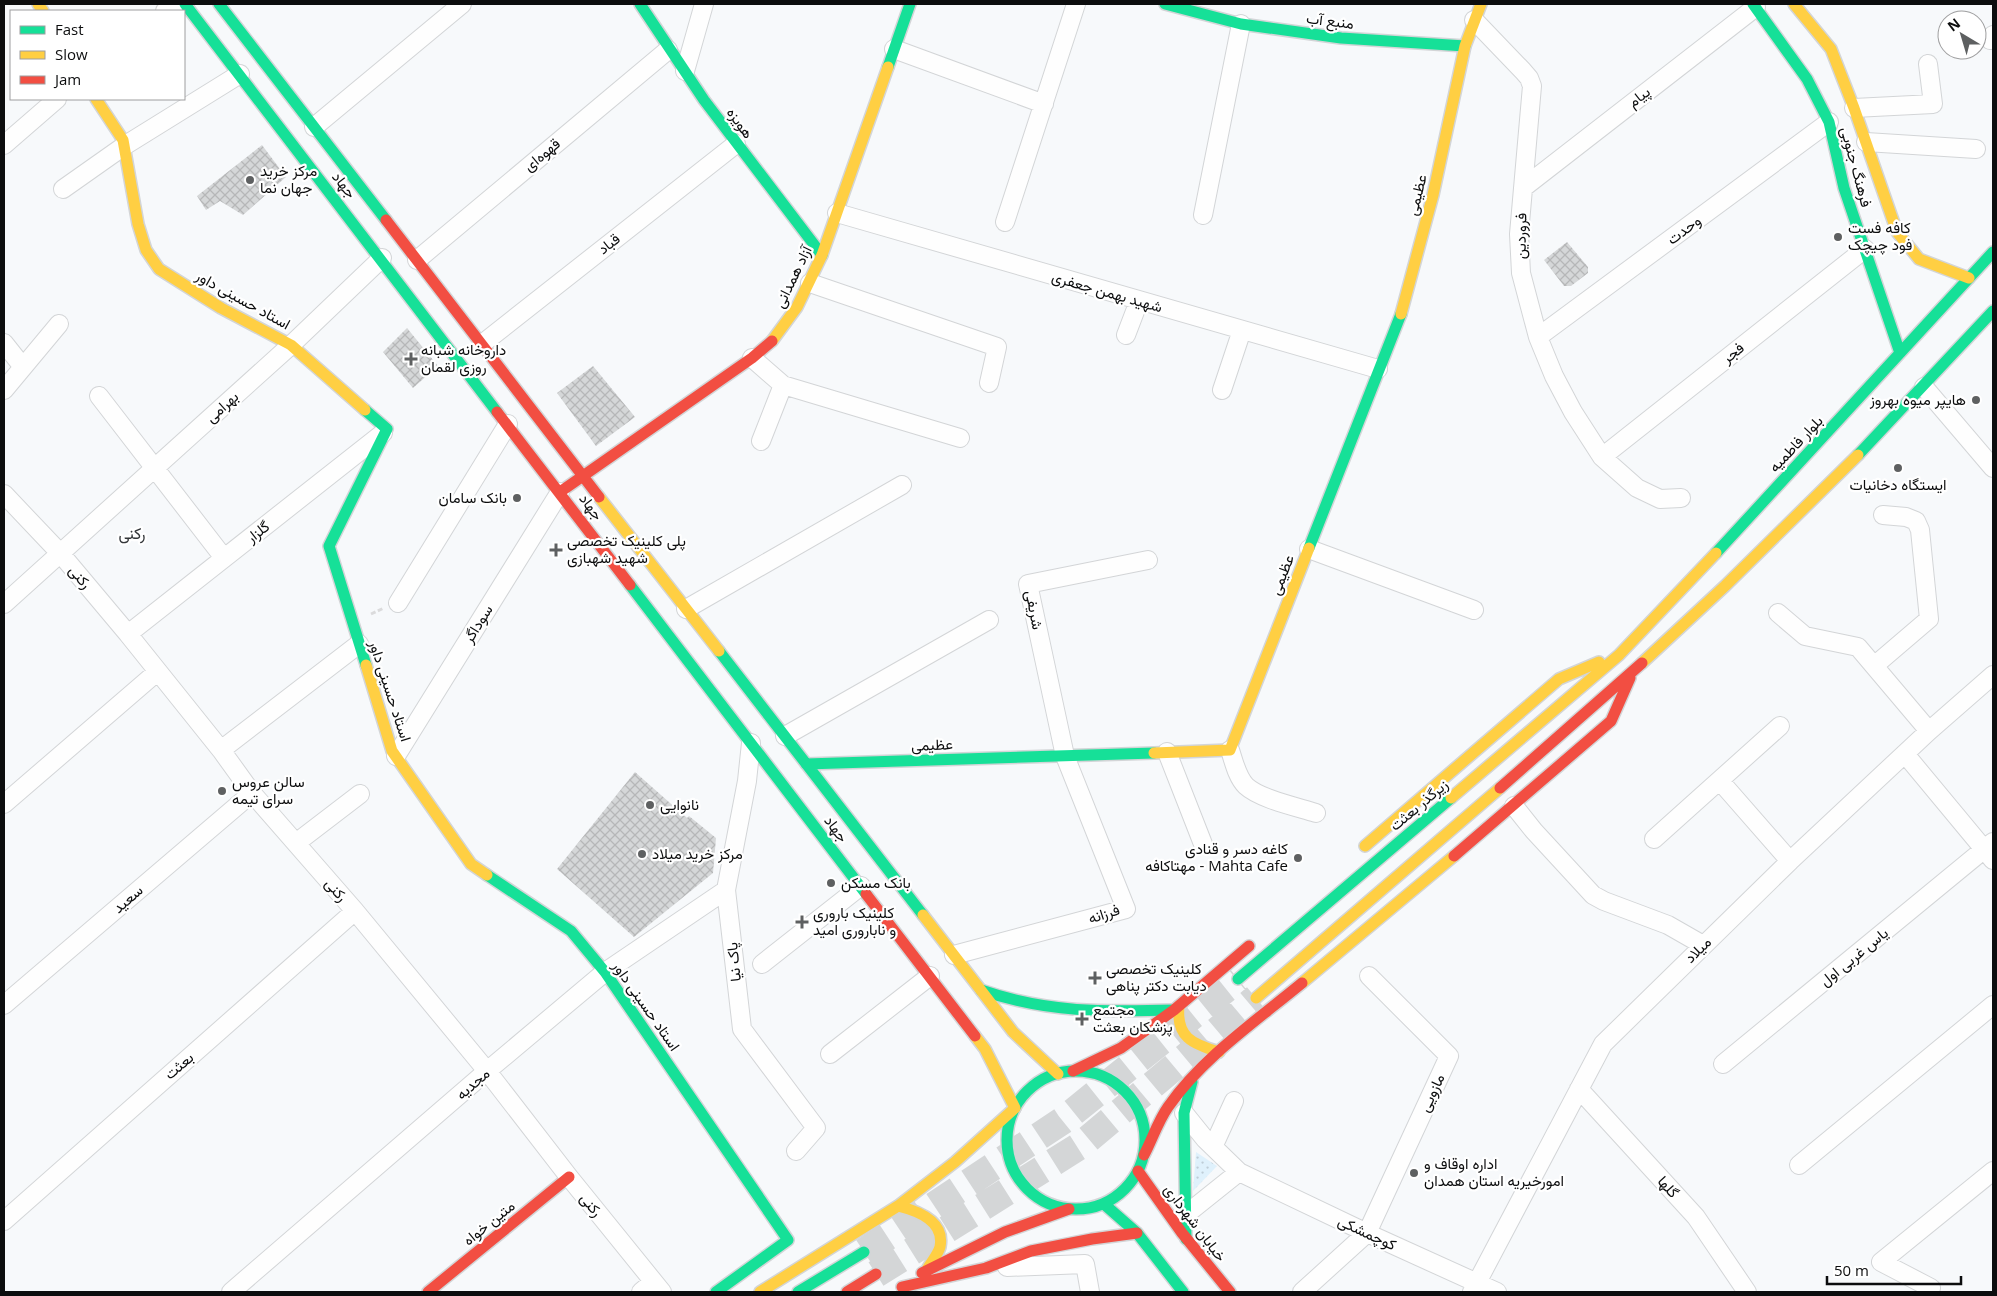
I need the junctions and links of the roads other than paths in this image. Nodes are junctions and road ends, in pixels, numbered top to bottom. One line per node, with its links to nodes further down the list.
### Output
1 (185, 4): 19 (main road, جهاد)
2 (219, 4): 25 (main road, جهاد)
3 (462, 4): 25 (street)
4 (640, 4): 16 (main road, هویزه)
5 (704, 4): 18 (street)
6 (910, 4): 15 (main road, آزاد همدانی)
7 (1076, 4): 22 (street)
8 (1166, 4): 13 (main road, منبع آب)
9 (1481, 4): 12 (main road, عظیمی)
10 (1794, 4): 23 (main road, فرهنگ جنوبی)
11 (1754, 6): 24 (main road, فرهنگ جنوبی); 31 (street, پیام)
12 (1474, 20): 14 (main road, عظیمی); 31 (street, فروردین)
13 (1241, 24): 14 (main road, منبع آب); 34 (street)
14 (1465, 46): 55 (main road, عظیمی)
15 (894, 49): 22 (street); 33 (main road, آزاد همدانی)
16 (668, 50): 18 (main road, هویزه); 40 (street, قهوه‌ای)
17 (1928, 64): 23 (street)
18 (685, 72): 28 (main road, هویزه)
19 (240, 74): 29 (street); 39 (main road, جهاد)
20 (56, 100): 27 (street)
21 (97, 100): 29 (main road, استاد حسینی داور)
22 (1044, 104): 35 (street)
23 (1854, 108): 26 (main road, فرهنگ جنوبی)
24 (1829, 122): 36 (main road, فرهنگ جنوبی); 48 (street, وحدت)
25 (314, 127): 40 (main road, جهاد)
26 (1866, 142): 30 (street); 41 (main road, فرهنگ جنوبی)
27 (4, 144)
28 (736, 144): 38 (main road, هویزه); 50 (street, قباد)
29 (124, 146): 32 (street); 51 (main road, استاد حسینی داور)
30 (1976, 148)
31 (1523, 188): 48 (street, فروردین)
32 (63, 189)
33 (837, 213): 38 (main road, آزاد همدانی); 43 (street, شهید بهمن جعفری)
34 (1203, 214)
35 (1005, 222)
36 (1865, 250): 52 (main road, فرهنگ جنوبی); 66 (street, فجر)
37 (1993, 252): 41 (main road, بلوار فاطمیه)
38 (822, 255): 42 (main road, آزاد همدانی)
39 (382, 258): 51 (street, بهرامی); 62 (main road, جهاد)
40 (417, 260): 50 (main road, جهاد)
41 (1969, 278): 52 (main road, بلوار فاطمیه)
42 (810, 282): 53 (main road, آزاد همدانی); 56 (street)
43 (1139, 301): 46 (street, شهید بهمن جعفری); 47 (street)
44 (1993, 311): 58 (main road)
45 (59, 324): 54 (street)
46 (1242, 330): 55 (street, شهید بهمن جعفری); 60 (street)
47 (1126, 335)
48 (1538, 337): 66 (street, فروردین)
49 (4, 343): 54 (street)
50 (482, 344): 69 (main road, جهاد)
51 (291, 345): 63 (main road, استاد حسینی داور); 68 (street, بهرامی)
52 (1900, 353): 87 (main road, بلوار فاطمیه)
53 (752, 358): 57 (street); 69 (main road, آزاد همدانی)
54 (23, 367): 59 (street)
55 (1378, 369): 75 (main road, عظیمی)
56 (989, 383)
57 (784, 385): 64 (street); 65 (street)
58 (1924, 387): 67 (street); 90 (main road)
59 (4, 390)
60 (1222, 390)
61 (99, 396): 68 (street)
62 (508, 424): 71 (main road, جهاد); 79 (street)
63 (387, 429): 77 (street, گلزار); 86 (main road, استاد حسینی داور)
64 (960, 438)
65 (761, 441)
66 (1602, 457): 73 (street, فروردین)
67 (1990, 457)
68 (154, 467): 76 (street, بهرامی); 77 (street)
69 (584, 476): 71 (main road, آزاد همدانی); 81 (main road, جهاد)
70 (902, 485): 81 (street)
71 (560, 492): 95 (main road, جهاد); 100 (street, سوداگر)
72 (4, 494): 76 (street, رکنی)
73 (1681, 498)
74 (1883, 515): 88 (street)
75 (1308, 549): 82 (street); 97 (main road, عظیمی)
76 (60, 553): 80 (street, بهرامی); 85 (street, رکنی)
77 (224, 558): 85 (street, گلزار)
78 (1148, 560): 101 (street, شریفی)
79 (398, 603)
80 (4, 604)
81 (686, 609): 94 (main road, جهاد)
82 (1474, 610)
83 (1778, 613): 88 (street)
84 (989, 620): 94 (street)
85 (128, 634): 89 (street, رکنی)
86 (359, 644): 96 (street); 100 (main road, استاد حسینی داور)
87 (1619, 655): 113 (main road); 125 (main road, زیرگذر بعثت)
88 (1874, 666): 93 (street)
89 (157, 672): 96 (street, رکنی); 106 (street)
90 (1632, 672): 107 (main road); 127 (main road)
91 (1993, 676): 93 (street, میلاد)
92 (1780, 726): 103 (street)
93 (1929, 732): 99 (street, میلاد)
94 (785, 736): 102 (main road, جهاد)
95 (751, 743): 115 (main road, جهاد); 116 (street, پاک نیا)
96 (221, 750): 104 (street, رکنی)
97 (1230, 750): 98 (main road, عظیمی); 108 (street)
98 (1167, 752): 101 (main road, عظیمی); 111 (street)
99 (1905, 754): 112 (street); 114 (street, میلاد)
100 (396, 756): 122 (main road, استاد حسینی داور)
101 (1065, 756): 102 (main road, عظیمی); 120 (street, فرزانه)
102 (806, 764): 120 (main road, جهاد)
103 (1720, 781): 109 (street); 114 (street)
104 (252, 793): 110 (street, رکنی); 128 (street, سعید)
105 (360, 794): 110 (street)
106 (4, 804)
107 (1514, 806): 119 (street); 131 (main road)
108 (1316, 813)
109 (1654, 840)
110 (296, 843): 117 (street, رکنی)
111 (1203, 844)
112 (1990, 851): 133 (street, یاس غربی اول)
113 (1358, 852)
114 (1790, 861): 119 (street, میلاد)
115 (861, 886): 121 (street); 123 (main road, جهاد)
116 (726, 890): 122 (street, مجدیه); 143 (street, پاک نیا)
117 (355, 911): 134 (street, رکنی); 154 (street, بعثت)
118 (1261, 936): 130 (main road)
119 (1703, 945): 138 (street, میلاد)
120 (954, 955): 126 (main road, جهاد)
121 (762, 964)
122 (605, 972): 134 (street, مجدیه); 168 (main road, استاد حسینی داور)
123 (930, 976): 132 (street); 140 (main road, جهاد)
124 (1369, 976): 156 (street, مازویی)
125 (1238, 979)
126 (981, 990): 130 (main road); 136 (main road, جهاد)
127 (1256, 998)
128 (4, 1005)
129 (1993, 1005): 145 (street)
130 (1176, 1008): 131 (main road); 135 (main road)
131 (1219, 1052): 137 (main road)
132 (830, 1054)
133 (1723, 1064)
134 (487, 1071): 149 (street, رکنی); 166 (street, مجدیه)
135 (1073, 1071): 136 (main road); 144 (main road)
136 (1058, 1074): 140 (main road)
137 (1194, 1076): 141 (main road); 144 (main road)
138 (1579, 1089): 162 (street, میلاد); 177 (street, گلها)
139 (1234, 1101): 142 (street)
140 (1015, 1108): 151 (main road); 152 (main road)
141 (1184, 1113): 142 (street, کوچمشکی); 153 (main road)
142 (1213, 1147): 148 (street, کوچمشکی)
143 (796, 1151)
144 (1144, 1155): 146 (main road)
145 (1799, 1165)
146 (1138, 1171): 150 (main road); 157 (main road, خیابان شهرداری)
147 (1993, 1171): 163 (street)
148 (1239, 1172): 153 (street); 156 (street, کوچمشکی)
149 (569, 1177): 164 (street, رکنی); 167 (main road, متین خواه)
150 (1104, 1204): 152 (main road); 155 (main road)
151 (898, 1206): 159 (main road); 169 (main road)
152 (1069, 1209): 159 (main road)
153 (1184, 1216): 157 (main road)
154 (4, 1221)
155 (1137, 1233): 160 (main road); 173 (main road)
156 (1367, 1233): 162 (street, کوچمشکی); 175 (street)
157 (1186, 1239): 174 (main road, خیابان شهرداری)
158 (864, 1252): 170 (main road)
159 (928, 1268): 165 (main road)
160 (986, 1268): 165 (main road); 172 (street)
161 (876, 1274): 171 (main road)
162 (1474, 1288): 176 (street, کوچمشکی)
163 (1931, 1288)
164 (652, 1289)
165 (898, 1290)
166 (231, 1292)
167 (428, 1292)
168 (716, 1292)
169 (760, 1292)
170 (798, 1292)
171 (847, 1292)
172 (1090, 1292)
173 (1183, 1292)
174 (1230, 1292)
175 (1302, 1292)
176 (1497, 1292)
177 (1747, 1292)

